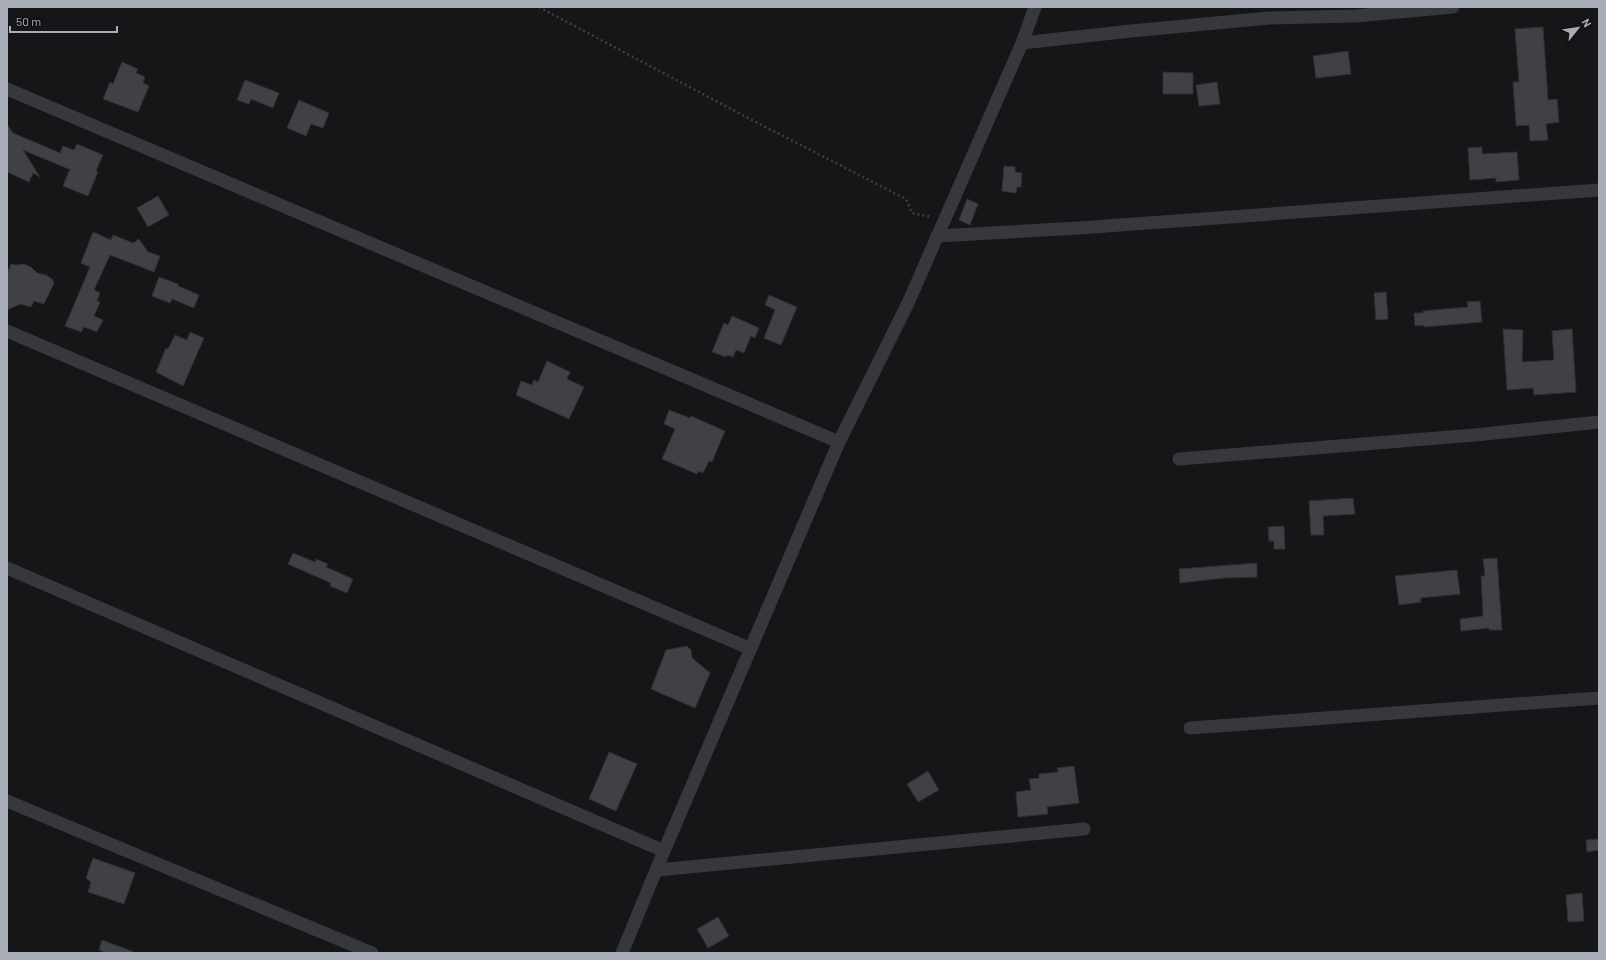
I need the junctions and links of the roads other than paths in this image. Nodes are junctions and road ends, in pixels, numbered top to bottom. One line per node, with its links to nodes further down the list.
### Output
1 (1035, 7): 3 (street)
2 (1453, 7): 3 (street)
3 (1022, 43): 6 (street)
4 (7, 89): 9 (street)
5 (1599, 190): 6 (street)
6 (937, 236): 9 (street)
7 (7, 330): 12 (street)
8 (1599, 422): 10 (street)
9 (839, 442): 12 (street)
10 (1179, 459)
11 (7, 568): 17 (street)
12 (751, 649): 17 (street)
13 (1599, 698): 14 (street)
14 (1190, 728)
15 (7, 801): 19 (street)
16 (1084, 829): 18 (street)
17 (664, 851): 18 (street)
18 (658, 870): 20 (street)
19 (372, 953)
20 (622, 953)

